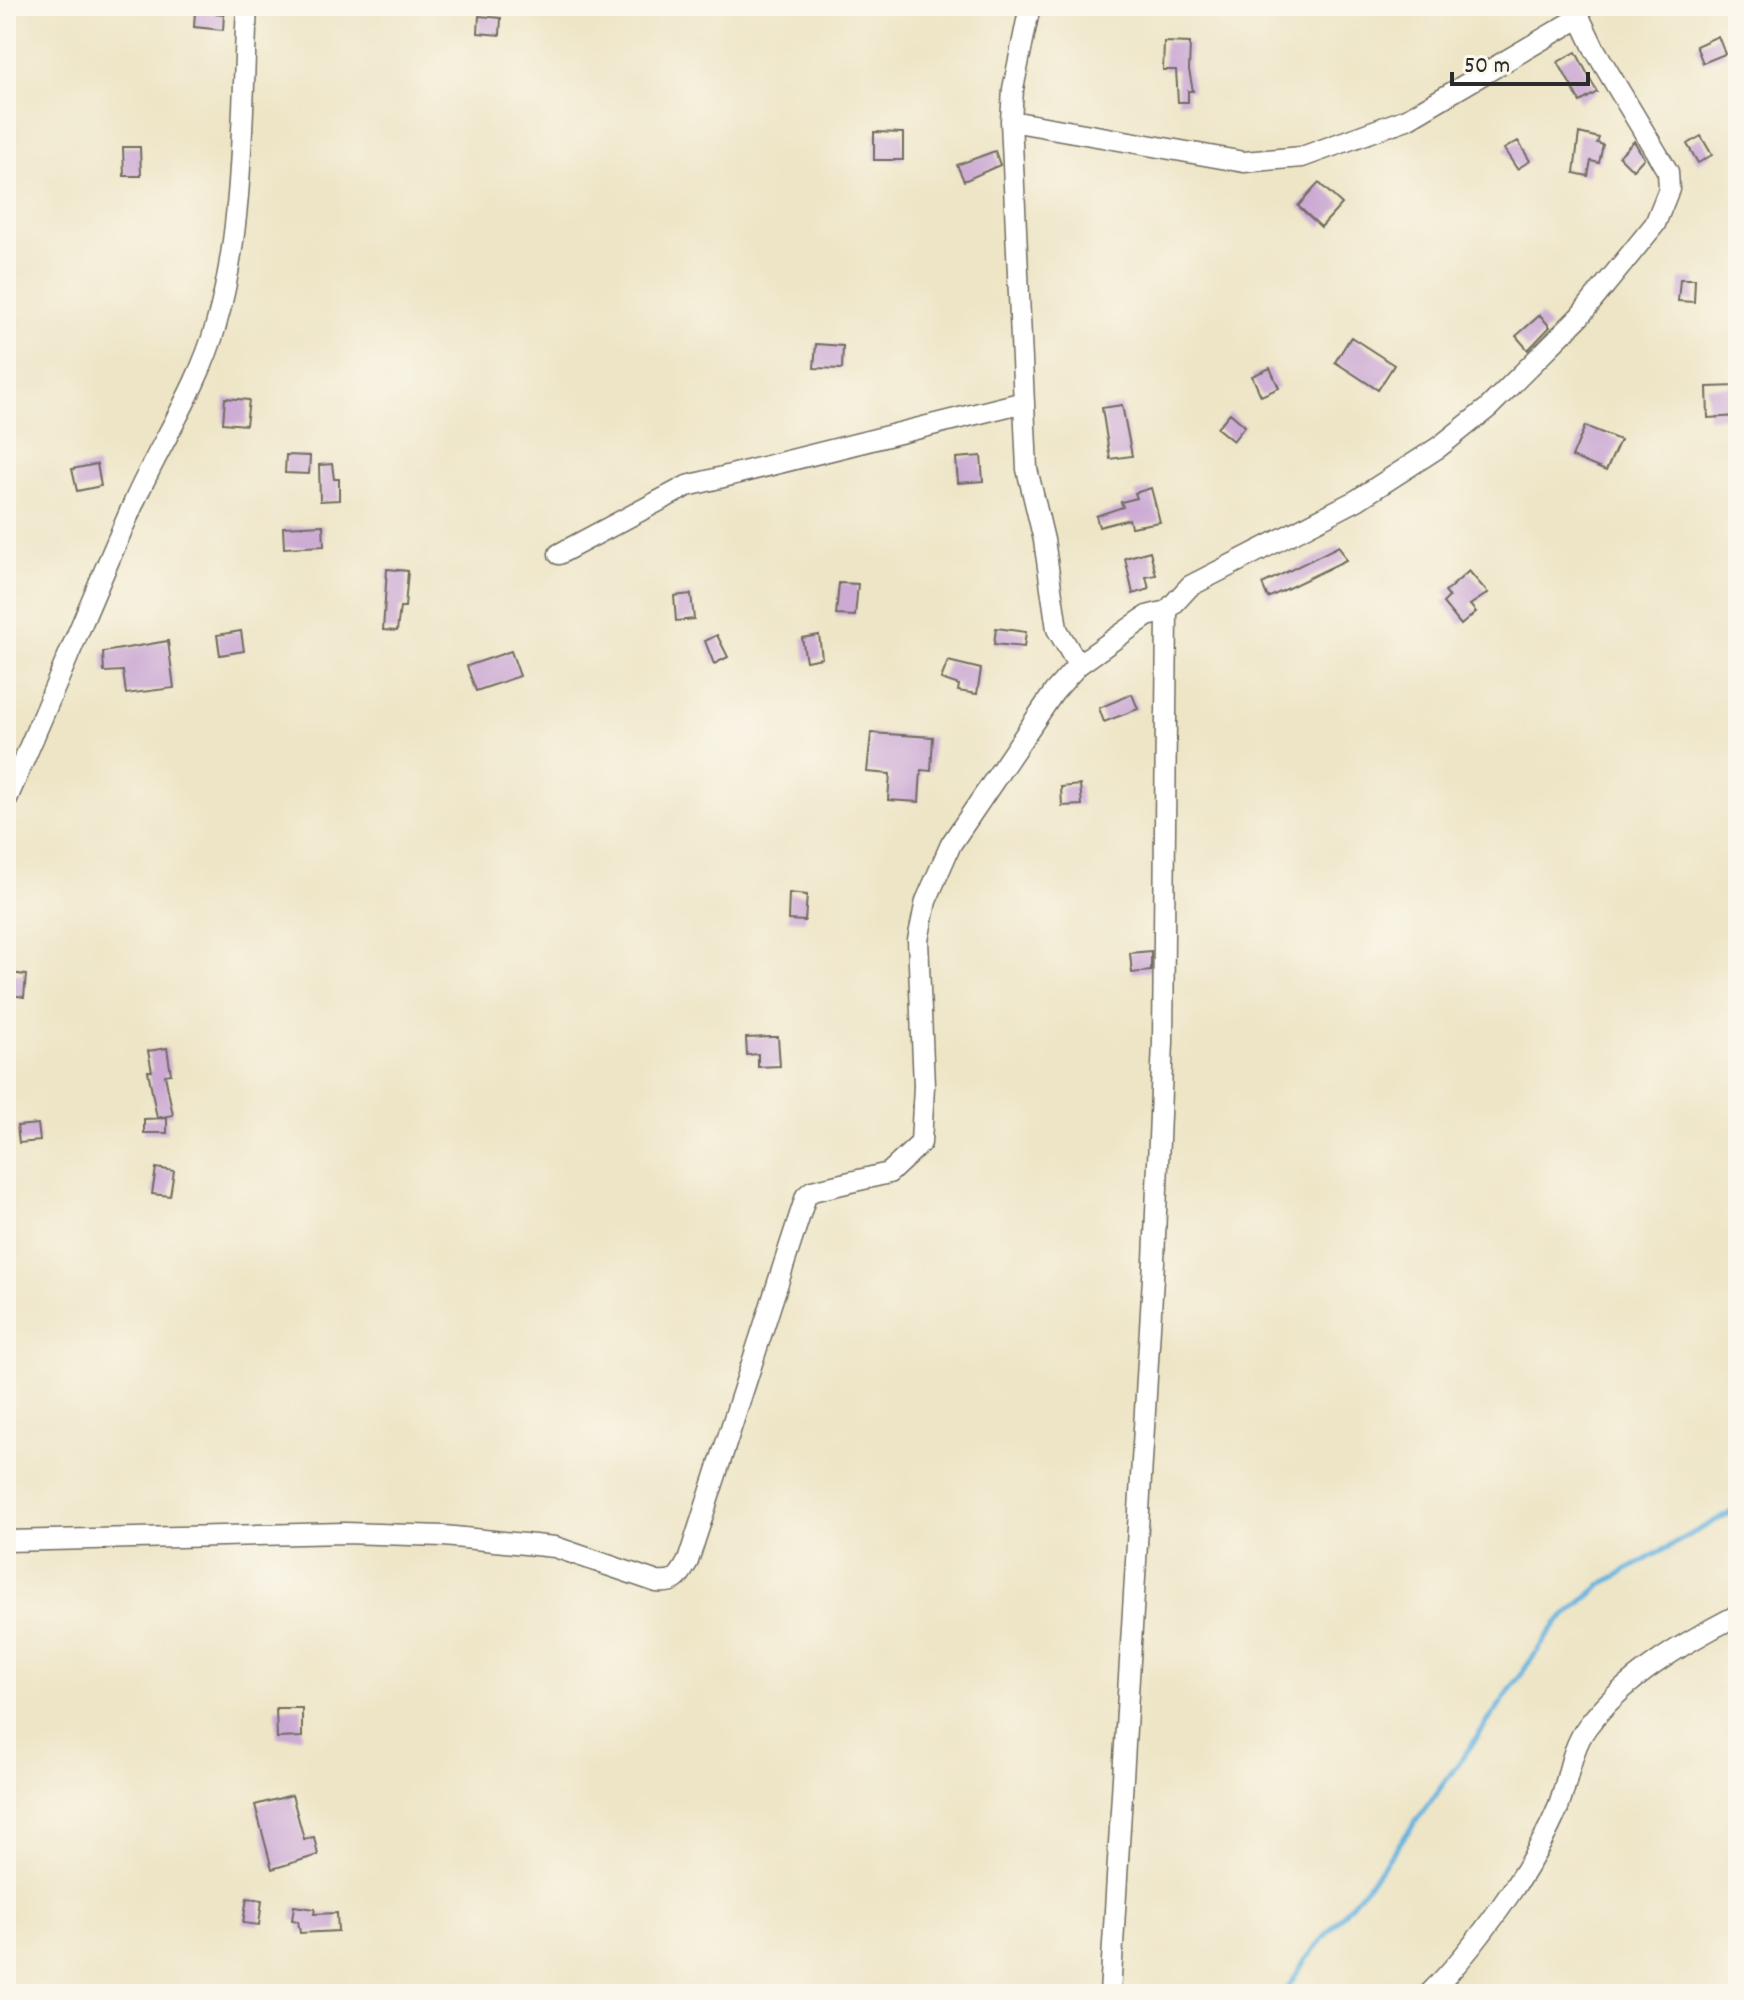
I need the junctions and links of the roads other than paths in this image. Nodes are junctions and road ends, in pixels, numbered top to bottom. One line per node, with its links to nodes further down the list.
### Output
1 (247, 6): 9 (street)
2 (1030, 6): 4 (street)
3 (1576, 12): 4 (street); 7 (street)
4 (1011, 121): 5 (street)
5 (1024, 402): 6 (street); 8 (street)
6 (559, 554)
7 (1167, 611): 8 (street); 12 (street)
8 (1078, 665): 10 (street)
9 (6, 801)
10 (6, 1541)
11 (1738, 1615): 13 (street)
12 (1110, 1994)
13 (1429, 1994)

